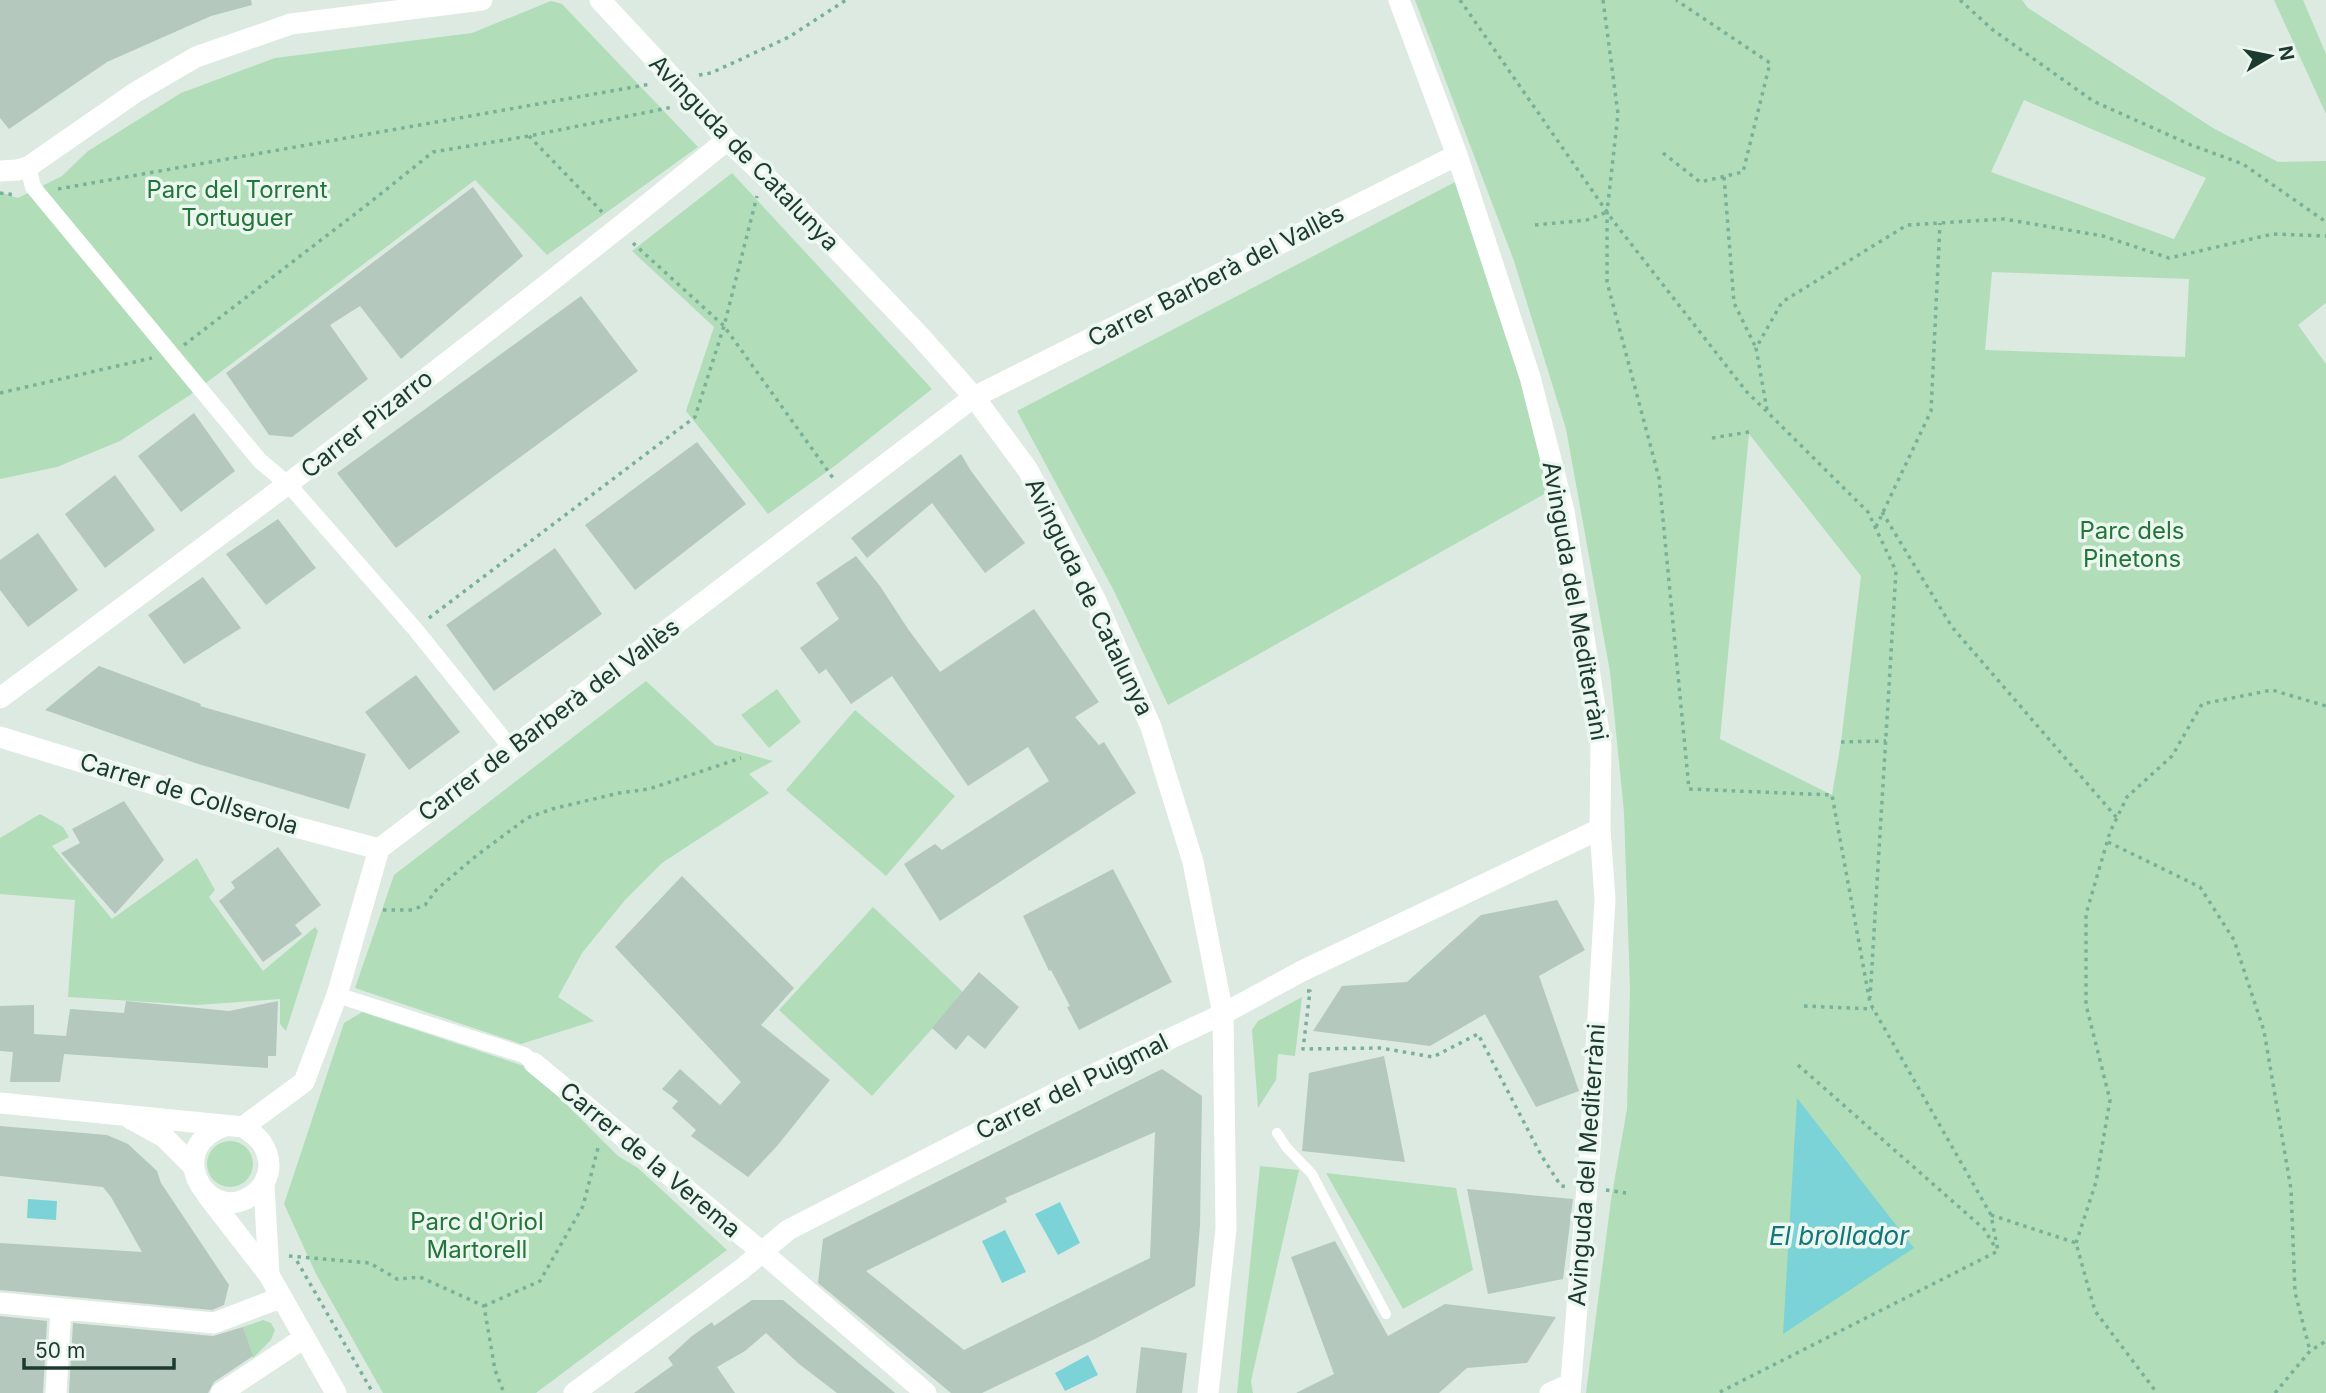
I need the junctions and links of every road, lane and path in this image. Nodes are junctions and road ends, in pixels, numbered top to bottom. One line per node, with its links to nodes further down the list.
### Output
1 (482, 0): 15 (street)
2 (600, 0): 9 (street, Avinguda de Catalunya)
3 (846, 0): 9 (path)
4 (1399, 0): 14 (street, Avinguda del Mediterràni)
5 (1460, 0): 21 (path)
6 (1603, 0): 21 (path)
7 (1676, 0): 18 (path)
8 (1960, 0): 22 (path)
9 (674, 80): 10 (street, Avinguda de Catalunya); 19 (path)
10 (695, 102): 11 (path); 12 (street, Avinguda de Catalunya)
11 (529, 136): 25 (path); 29 (path)
12 (727, 140): 17 (street, Avinguda de Catalunya); 25 (street, Carrer Pizarro)
13 (1663, 153): 18 (path)
14 (1457, 155): 31 (street, Carrer Barberà del Vallès); 48 (street, Avinguda del Mediterràni)
15 (28, 167): 16 (street); 19 (street)
16 (0, 171)
17 (763, 174): 27 (path); 31 (street, Avinguda de Catalunya)
18 (1724, 177): 28 (path)
19 (38, 192): 20 (path); 29 (street)
20 (0, 193)
21 (1607, 212): 24 (path); 32 (path); 54 (path)
22 (2326, 222)
23 (1940, 223): 26 (path); 28 (path); 37 (path)
24 (1535, 225)
25 (618, 229): 27 (path); 35 (street, Carrer Pizarro)
26 (2326, 236)
27 (724, 326): 36 (path); 39 (path)
28 (1756, 348): 32 (path)
29 (173, 354): 30 (path); 35 (street)
30 (0, 393)
31 (974, 397): 36 (street, Carrer de Barberà del Vallès); 57 (street, Avinguda de Catalunya)
32 (1767, 412): 38 (path)
33 (1749, 432): 34 (path)
34 (1712, 438)
35 (289, 485): 39 (street); 40 (street, Carrer Pizarro)
36 (845, 495): 45 (street, Carrer de Barberà del Vallès)
37 (1882, 512): 38 (path); 47 (path)
38 (1875, 527): 43 (path)
39 (415, 629): 45 (street)
40 (0, 698)
41 (2326, 706): 47 (path)
42 (0, 737): 50 (street, Carrer de Collserola)
43 (1886, 741): 44 (path); 54 (path)
44 (1841, 742)
45 (512, 748): 50 (street, Carrer de Barberà del Vallès)
46 (741, 758): 51 (path)
47 (2117, 818): 49 (path)
48 (1600, 830): 57 (street, Carrer del Puigmal); 86 (street, Avinguda del Mediterràni)
49 (2107, 842): 72 (path); 85 (path)
50 (379, 849): 51 (street)
51 (363, 903): 52 (street)
52 (337, 995): 58 (street, Carrer de la Verema); 63 (street)
53 (1297, 995): 67 (path)
54 (1870, 1003): 56 (path)
55 (1804, 1006): 56 (path)
56 (1873, 1009): 71 (path)
57 (1223, 1014): 74 (street, Carrer del Puigmal); 94 (street, Avinguda de Catalunya)
58 (534, 1063): 62 (street, Carrer de la Verema)
59 (1798, 1065): 73 (path)
60 (0, 1103): 61 (street)
61 (123, 1115): 63 (street); 65 (street)
62 (607, 1124): 74 (street, Carrer de la Verema); 80 (path)
63 (234, 1127): 65 (street); 66 (street)
64 (1277, 1133): 82 (lane)
65 (192, 1165): 69 (street)
66 (264, 1184): 69 (street); 77 (street)
67 (1576, 1187)
68 (1604, 1189): 70 (path)
69 (204, 1191): 77 (street)
70 (1626, 1193)
71 (1991, 1215): 72 (path); 73 (path)
72 (2076, 1243): 96 (path)
73 (1998, 1251): 95 (path)
74 (762, 1252): 92 (street, Carrer del Puigmal); 93 (street, Carrer de la Verema)
75 (283, 1256): 80 (path)
76 (297, 1261): 90 (path)
77 (269, 1275): 78 (street)
78 (280, 1298): 81 (street); 83 (street)
79 (0, 1303): 81 (street)
80 (484, 1306): 91 (path)
81 (61, 1309): 87 (street)
82 (1386, 1314)
83 (304, 1338): 88 (street); 89 (street)
84 (2326, 1341): 85 (path)
85 (2310, 1351): 97 (path)
86 (1563, 1390)
87 (56, 1393)
88 (221, 1393)
89 (336, 1393)
90 (373, 1393)
91 (504, 1393)
92 (574, 1393)
93 (926, 1393)
94 (1208, 1393)
95 (1718, 1393)
96 (2157, 1393)
97 (2275, 1393)

